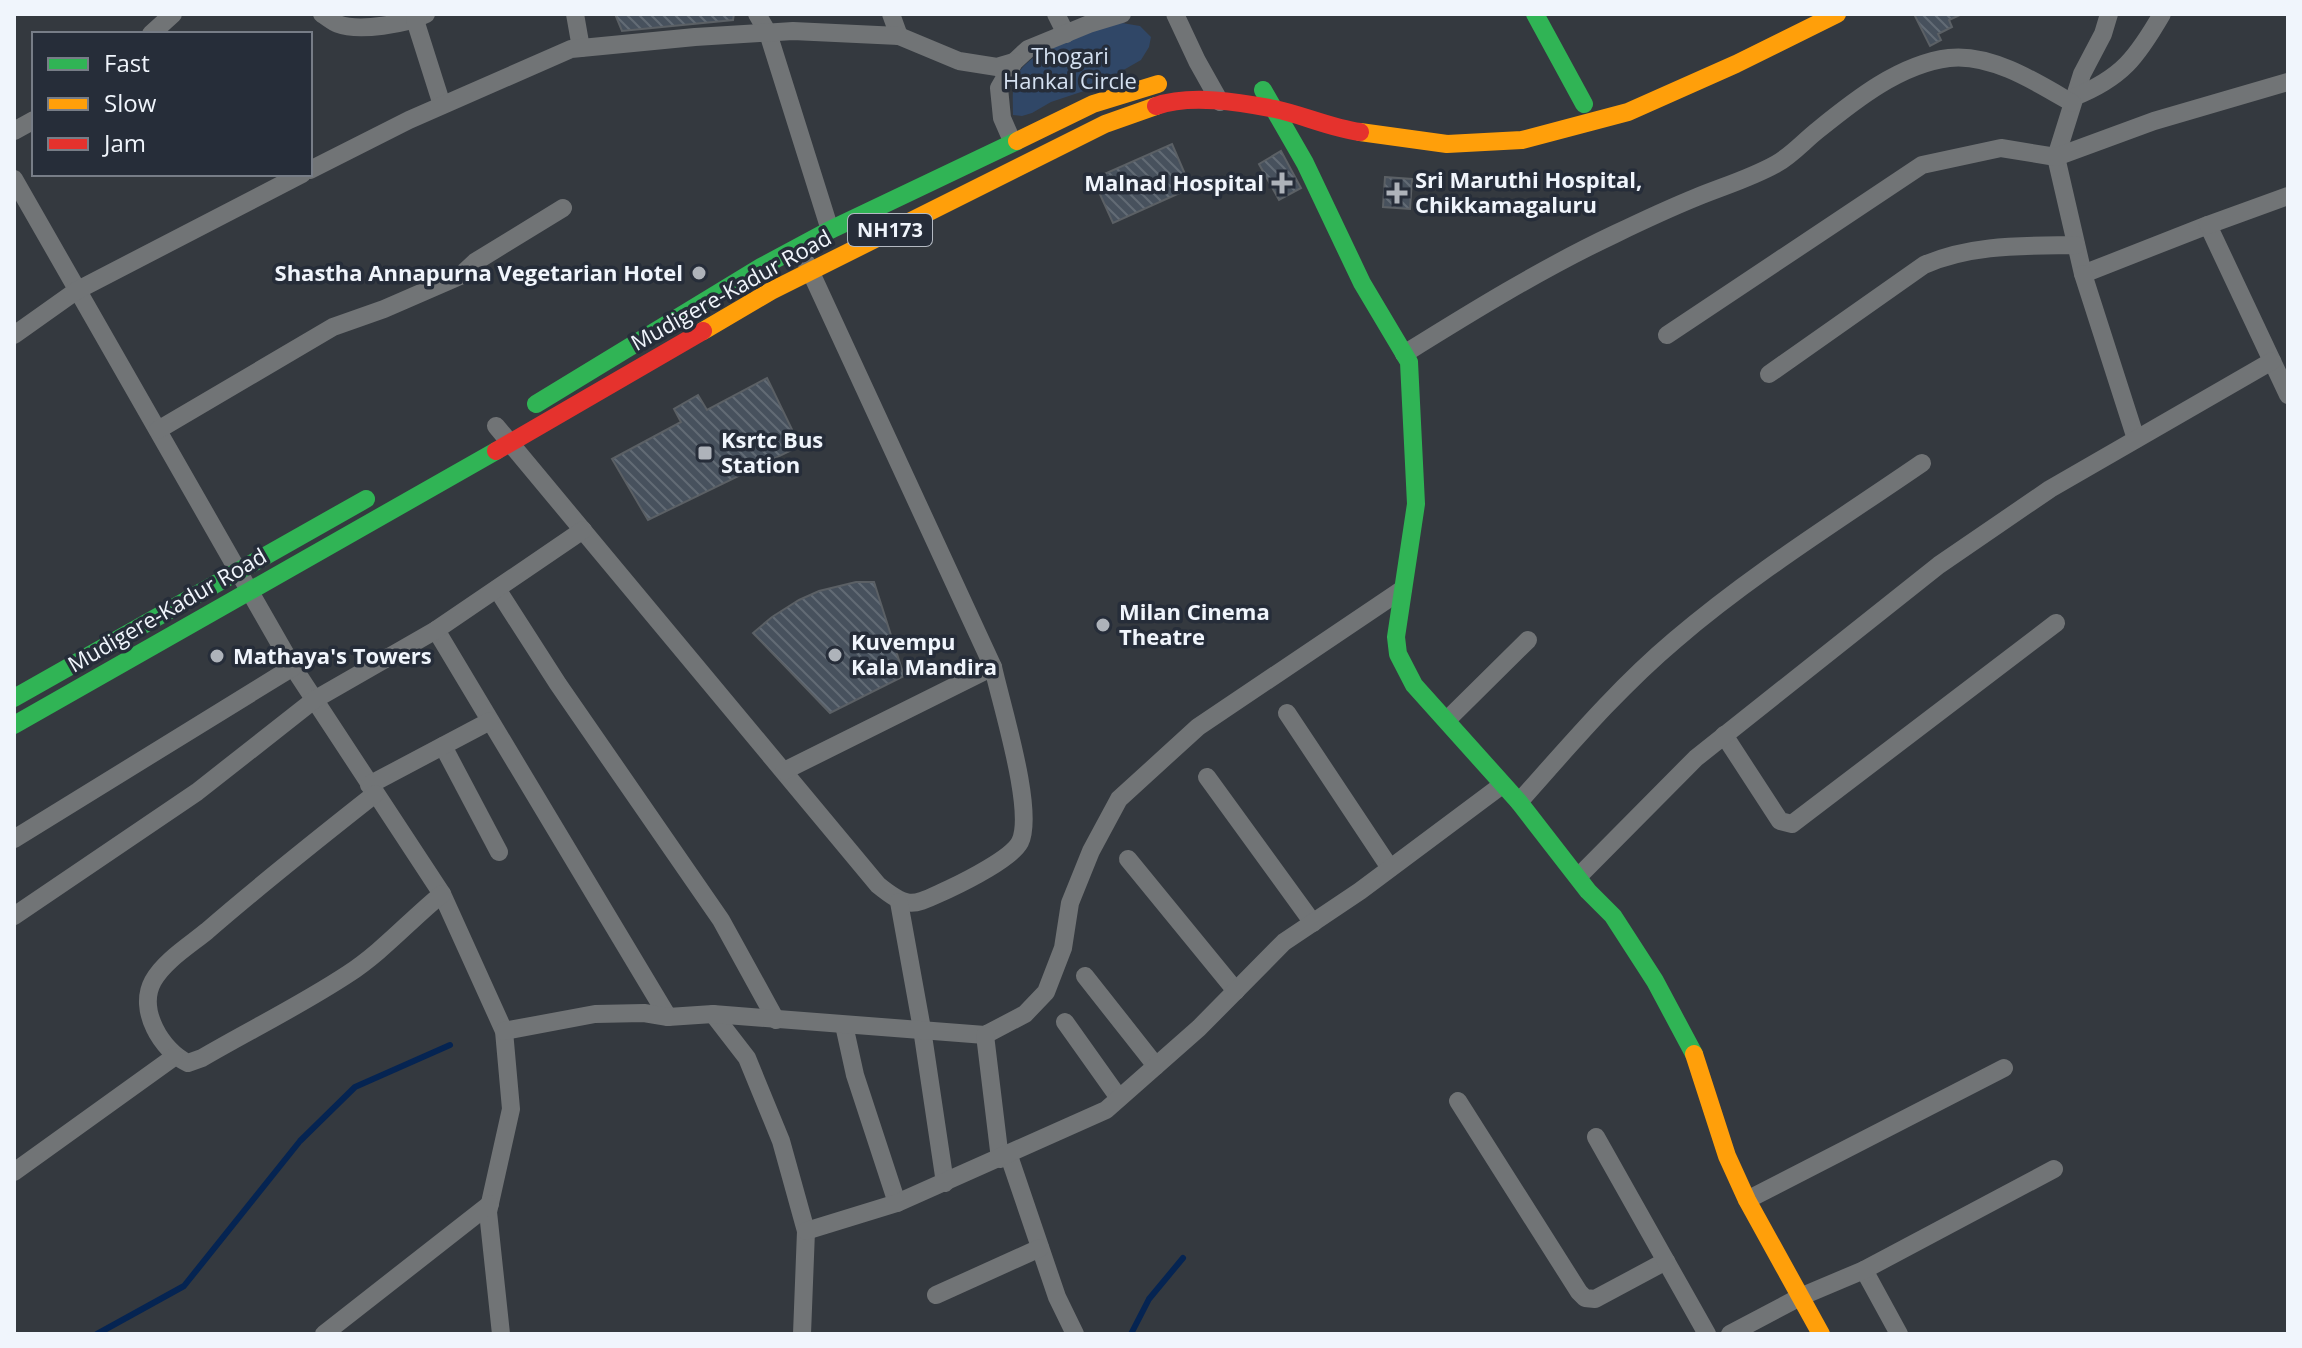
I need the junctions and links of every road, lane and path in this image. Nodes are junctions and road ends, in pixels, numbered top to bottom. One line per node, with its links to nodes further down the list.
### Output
1 (173, 14): 14 (street)
2 (322, 14): 13 (street)
3 (575, 14): 18 (street)
4 (757, 14): 15 (street)
5 (891, 14): 17 (street)
6 (1056, 14): 16 (street)
7 (1122, 14): 16 (street)
8 (1175, 14): 20 (street)
9 (1535, 14): 27 (main road)
10 (1837, 14): 26 (main road, Mudigere-Kadur Road / NH173)
11 (2109, 14): 23 (street)
12 (2162, 14): 23 (street)
13 (421, 17): 25 (street)
14 (153, 32)
15 (768, 33): 17 (street); 18 (street); 39 (street)
16 (1066, 34): 19 (street)
17 (899, 36): 19 (street)
18 (581, 48): 25 (street)
19 (1014, 62): 31 (street)
20 (1208, 79): 22 (main road, Mudigere-Kadur Road / NH173); 24 (street); 31 (main road, Mudigere-Kadur Road / NH173)
21 (2288, 82): 32 (street)
22 (1263, 90): 26 (main road); 29 (main road, Mudigere-Kadur Road / NH173)
23 (2076, 91): 32 (street); 47 (street)
24 (1220, 102): 26 (main road, Mudigere-Kadur Road / NH173); 42 (main road, Mudigere-Kadur Road / NH173)
25 (442, 105): 33 (street)
26 (1274, 109): 47 (main road)
27 (1561, 110)
28 (32, 121): 30 (street)
29 (1436, 124)
30 (14, 131)
31 (1012, 141): 39 (main road, Mudigere-Kadur Road / NH173)
32 (2056, 157): 40 (street); 46 (street)
33 (312, 169)
34 (298, 176): 44 (street)
35 (14, 179): 44 (street)
36 (2288, 196): 38 (street)
37 (563, 208): 52 (street)
38 (2208, 225): 43 (street); 48 (street)
39 (830, 230): 41 (main road, Mudigere-Kadur Road / NH173)
40 (2076, 245): 43 (street); 49 (street)
41 (799, 247): 42 (street); 51 (main road, Mudigere-Kadur Road / NH173)
42 (810, 271): 54 (main road, Mudigere-Kadur Road / NH173); 66 (street)
43 (2083, 274): 53 (street)
44 (76, 291): 45 (street); 52 (street)
45 (14, 335)
46 (1667, 335)
47 (1404, 354): 60 (main road)
48 (2272, 361): 50 (street); 53 (street)
49 (1769, 374)
50 (2288, 395)
51 (502, 423): 54 (street)
52 (158, 430): 58 (street)
53 (2136, 439): 73 (street)
54 (510, 442): 57 (street); 61 (main road, Mudigere-Kadur Road / NH173)
55 (1922, 463): 79 (street)
56 (387, 487): 58 (main road, Mudigere-Kadur Road)
57 (583, 530): 59 (street); 75 (street)
58 (238, 570): 61 (street); 67 (main road, Mudigere-Kadur Road)
59 (497, 589): 63 (street); 93 (street)
60 (1403, 589): 70 (main road); 98 (street)
61 (249, 590): 65 (street); 72 (main road, Mudigere-Kadur Road / NH173)
62 (2056, 623): 73 (street)
63 (436, 630): 68 (street); 71 (street)
64 (1528, 640): 70 (street)
65 (293, 667): 68 (street); 80 (street)
66 (993, 667): 75 (street); 86 (street)
67 (14, 698)
68 (314, 700): 78 (street); 87 (street)
69 (1287, 713): 83 (street)
70 (1447, 720): 77 (main road)
71 (490, 721): 74 (street); 92 (street)
72 (14, 725)
73 (1724, 735): 84 (street)
74 (443, 746): 78 (street); 81 (street)
75 (784, 771): 86 (street)
76 (1207, 777): 88 (street)
77 (1502, 785): 79 (main road); 83 (street)
78 (372, 790): 85 (street); 99 (street)
79 (1519, 802): 84 (main road)
80 (14, 839)
81 (499, 852)
82 (1128, 859): 90 (street)
83 (1390, 868): 88 (street)
84 (1578, 877): 109 (main road)
85 (442, 894): 97 (street); 99 (street)
86 (899, 902): 96 (street)
87 (14, 916)
88 (1313, 923): 90 (street)
89 (1085, 976): 100 (street)
90 (1236, 991): 100 (street)
91 (713, 1014): 92 (street); 93 (street); 112 (street)
92 (668, 1017): 97 (street)
93 (776, 1020): 95 (street)
94 (1065, 1022): 102 (street)
95 (844, 1025): 96 (street); 110 (street)
96 (922, 1029): 98 (street); 108 (street)
97 (504, 1031): 111 (street)
98 (985, 1035): 105 (street)
99 (174, 1057): 107 (street)
100 (1156, 1066): 102 (street)
101 (2004, 1068): 109 (street)
102 (1119, 1098): 105 (street)
103 (1458, 1101): 114 (street)
104 (1596, 1137): 114 (street)
105 (1004, 1157): 108 (street); 113 (street)
106 (2054, 1169): 115 (street)
107 (14, 1172)
108 (945, 1183): 110 (street)
109 (1747, 1200): 117 (main road)
110 (897, 1203): 112 (street)
111 (490, 1204): 119 (street); 120 (street)
112 (806, 1231): 121 (street)
113 (1040, 1248): 116 (street); 118 (street)
114 (1666, 1261): 122 (street)
115 (1864, 1270): 117 (street); 125 (street)
116 (936, 1295)
117 (1800, 1297): 123 (street); 124 (main road)
118 (1067, 1331)
119 (324, 1334)
120 (501, 1334)
121 (802, 1334)
122 (1707, 1334)
123 (1730, 1334)
124 (1821, 1334)
125 (1899, 1334)

